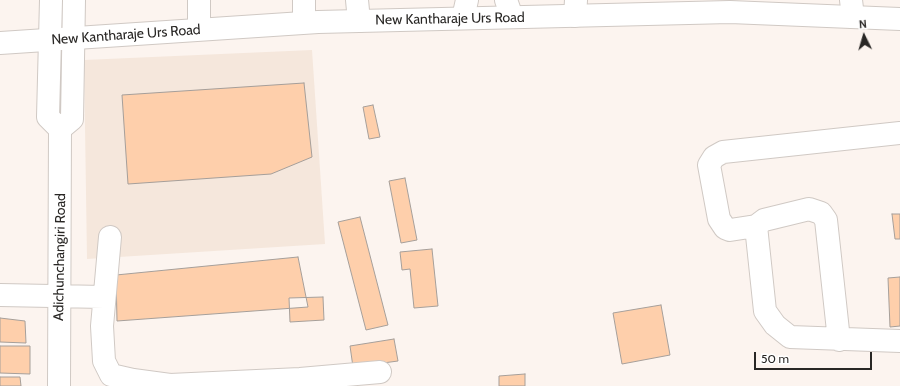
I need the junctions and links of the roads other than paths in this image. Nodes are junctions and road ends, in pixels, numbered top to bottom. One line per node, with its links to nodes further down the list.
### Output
1 (51, 0): 15 (street)
2 (74, 0): 14 (street)
3 (199, 0): 13 (street)
4 (304, 0): 12 (street)
5 (738, 7): 6 (street, New Kantharaje Urs Road); 9 (street, New Kantharaje Urs Road)
6 (576, 8): 8 (street, New Kantharaje Urs Road)
7 (465, 9): 8 (street, New Kantharaje Urs Road); 10 (street, New Kantharaje Urs Road)
8 (509, 9)
9 (852, 9): 11 (street, New Kantharaje Urs Road)
10 (358, 10): 12 (street, New Kantharaje Urs Road)
11 (900, 18)
12 (304, 22): 13 (street, New Kantharaje Urs Road)
13 (199, 29): 14 (street, New Kantharaje Urs Road)
14 (73, 39): 15 (street, New Kantharaje Urs Road); 17 (street)
15 (50, 40): 16 (street, New Kantharaje Urs Road); 17 (street)
16 (0, 43)
17 (60, 129): 22 (street, Adichunchangiri Road)
18 (900, 133): 19 (street)
19 (756, 226): 24 (street); 24 (street)
20 (110, 237): 23 (street)
21 (0, 296): 22 (street)
22 (58, 297): 23 (street); 27 (street, Adichunchangiri Road)
23 (104, 297): 26 (street)
24 (839, 340): 25 (street)
25 (900, 341)
26 (380, 372)
27 (59, 386)

